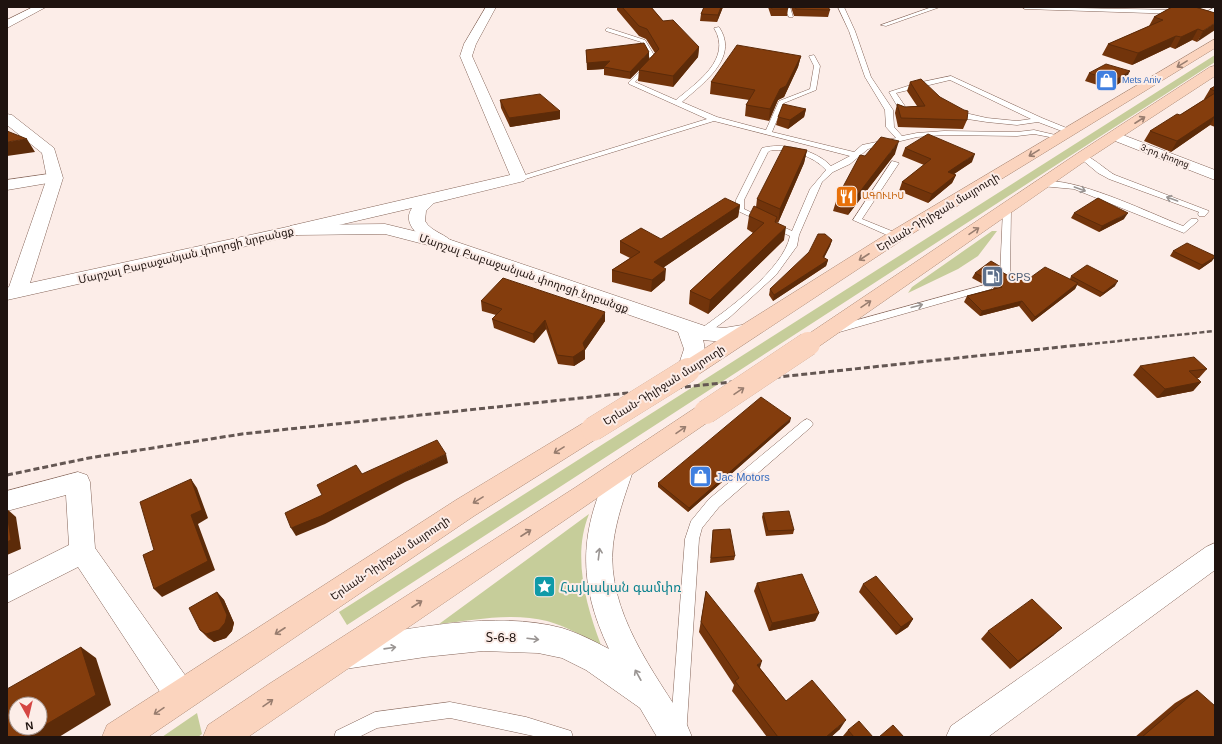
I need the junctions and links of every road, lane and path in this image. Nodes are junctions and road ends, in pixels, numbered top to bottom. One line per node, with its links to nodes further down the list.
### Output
1 (41, 7): 12 (street)
2 (491, 7): 39 (street)
3 (787, 7): 10 (lane)
4 (841, 7): 32 (lane)
5 (937, 7): 14 (lane)
6 (1025, 7): 8 (lane)
7 (1215, 9): 11 (lane)
8 (1184, 12)
9 (1192, 15): 11 (lane)
10 (791, 16)
11 (1199, 18): 13 (lane)
12 (7, 24)
13 (1215, 24)
14 (884, 25)
15 (717, 28): 22 (lane)
16 (608, 30): 22 (lane)
17 (1215, 44): 30 (highway, Երևան-Դիլիջան մայրուղի, one-way to 30)
18 (812, 56): 29 (lane)
19 (1215, 70): 31 (highway, one-way to 19)
20 (920, 84): 21 (lane); 24 (lane); 27 (lane)
21 (929, 91)
22 (677, 103): 26 (lane)
23 (944, 106): 27 (lane)
24 (905, 112)
25 (7, 118): 28 (street)
26 (714, 119): 29 (lane); 39 (lane)
27 (1039, 120): 30 (lane)
28 (14, 128): 38 (street)
29 (768, 133): 33 (lane)
30 (1065, 134): 32 (lane); 48 (highway, Երևան-Դիլիջան մայրուղի, one-way to 48)
31 (1115, 136): 34 (highway); 37 (street, 3-րդ փողոց)
32 (901, 139): 33 (lane)
33 (855, 155): 36 (lane)
34 (1083, 156): 40 (highway); 44 (lane, one-way to 34)
35 (895, 163): 48 (lane)
36 (830, 170): 47 (lane); 47 (lane)
37 (1215, 175)
38 (54, 178): 41 (street); 52 (street)
39 (519, 178): 42 (street)
40 (1042, 184): 43 (highway); 45 (lane, one-way to 45)
41 (7, 185)
42 (428, 200): 46 (street); 49 (street)
43 (1006, 209): 50 (lane); 55 (highway, one-way to 43)
44 (1202, 214)
45 (1194, 221)
46 (296, 230): 49 (street, Մարշալ Բաբաջանյան փողոցի նրբանցք); 52 (street, Մարշալ Բաբաջանյան փողոցի նրբանցք)
47 (795, 235): 53 (lane)
48 (896, 236): 54 (highway, Երևան-Դիլիջան մայրուղի, one-way to 54)
49 (445, 244): 53 (street, Մարշալ Բաբաջանյան փողոցի նրբանցք)
50 (1005, 276)
51 (988, 287): 55 (lane, one-way to 51)
52 (12, 293)
53 (695, 331): 54 (street, Մարշալ Բաբաջանյան փողոցի նրբանցք); 56 (street)
54 (748, 331): 56 (highway, Երևան-Դիլիջան մայրուղի)
55 (818, 337): 58 (highway, one-way to 55, bridge)
56 (688, 370): 64 (highway, Երևան-Դիլիջան մայրուղի, one-way to 64, bridge)
57 (807, 424): 70 (lane)
58 (621, 471): 63 (highway, one-way to 58); 65 (street, Տ-6-8 / Տ-6-8, one-way to 58)
59 (7, 501): 60 (street)
60 (82, 551): 62 (street); 64 (street)
61 (1215, 555): 71 (street)
62 (7, 590)
63 (338, 655): 65 (street, Տ-6-8 / Տ-6-8, one-way to 65); 67 (highway, one-way to 63)
64 (181, 696): 66 (highway, Երևան-Դիլիջան մայրուղի, one-way to 66)
65 (651, 697): 70 (street, Տ-6-8 / Տ-6-8)
66 (120, 737)
67 (220, 737)
68 (342, 737): 69 (lane)
69 (565, 737)
70 (677, 737)
71 (962, 737)

